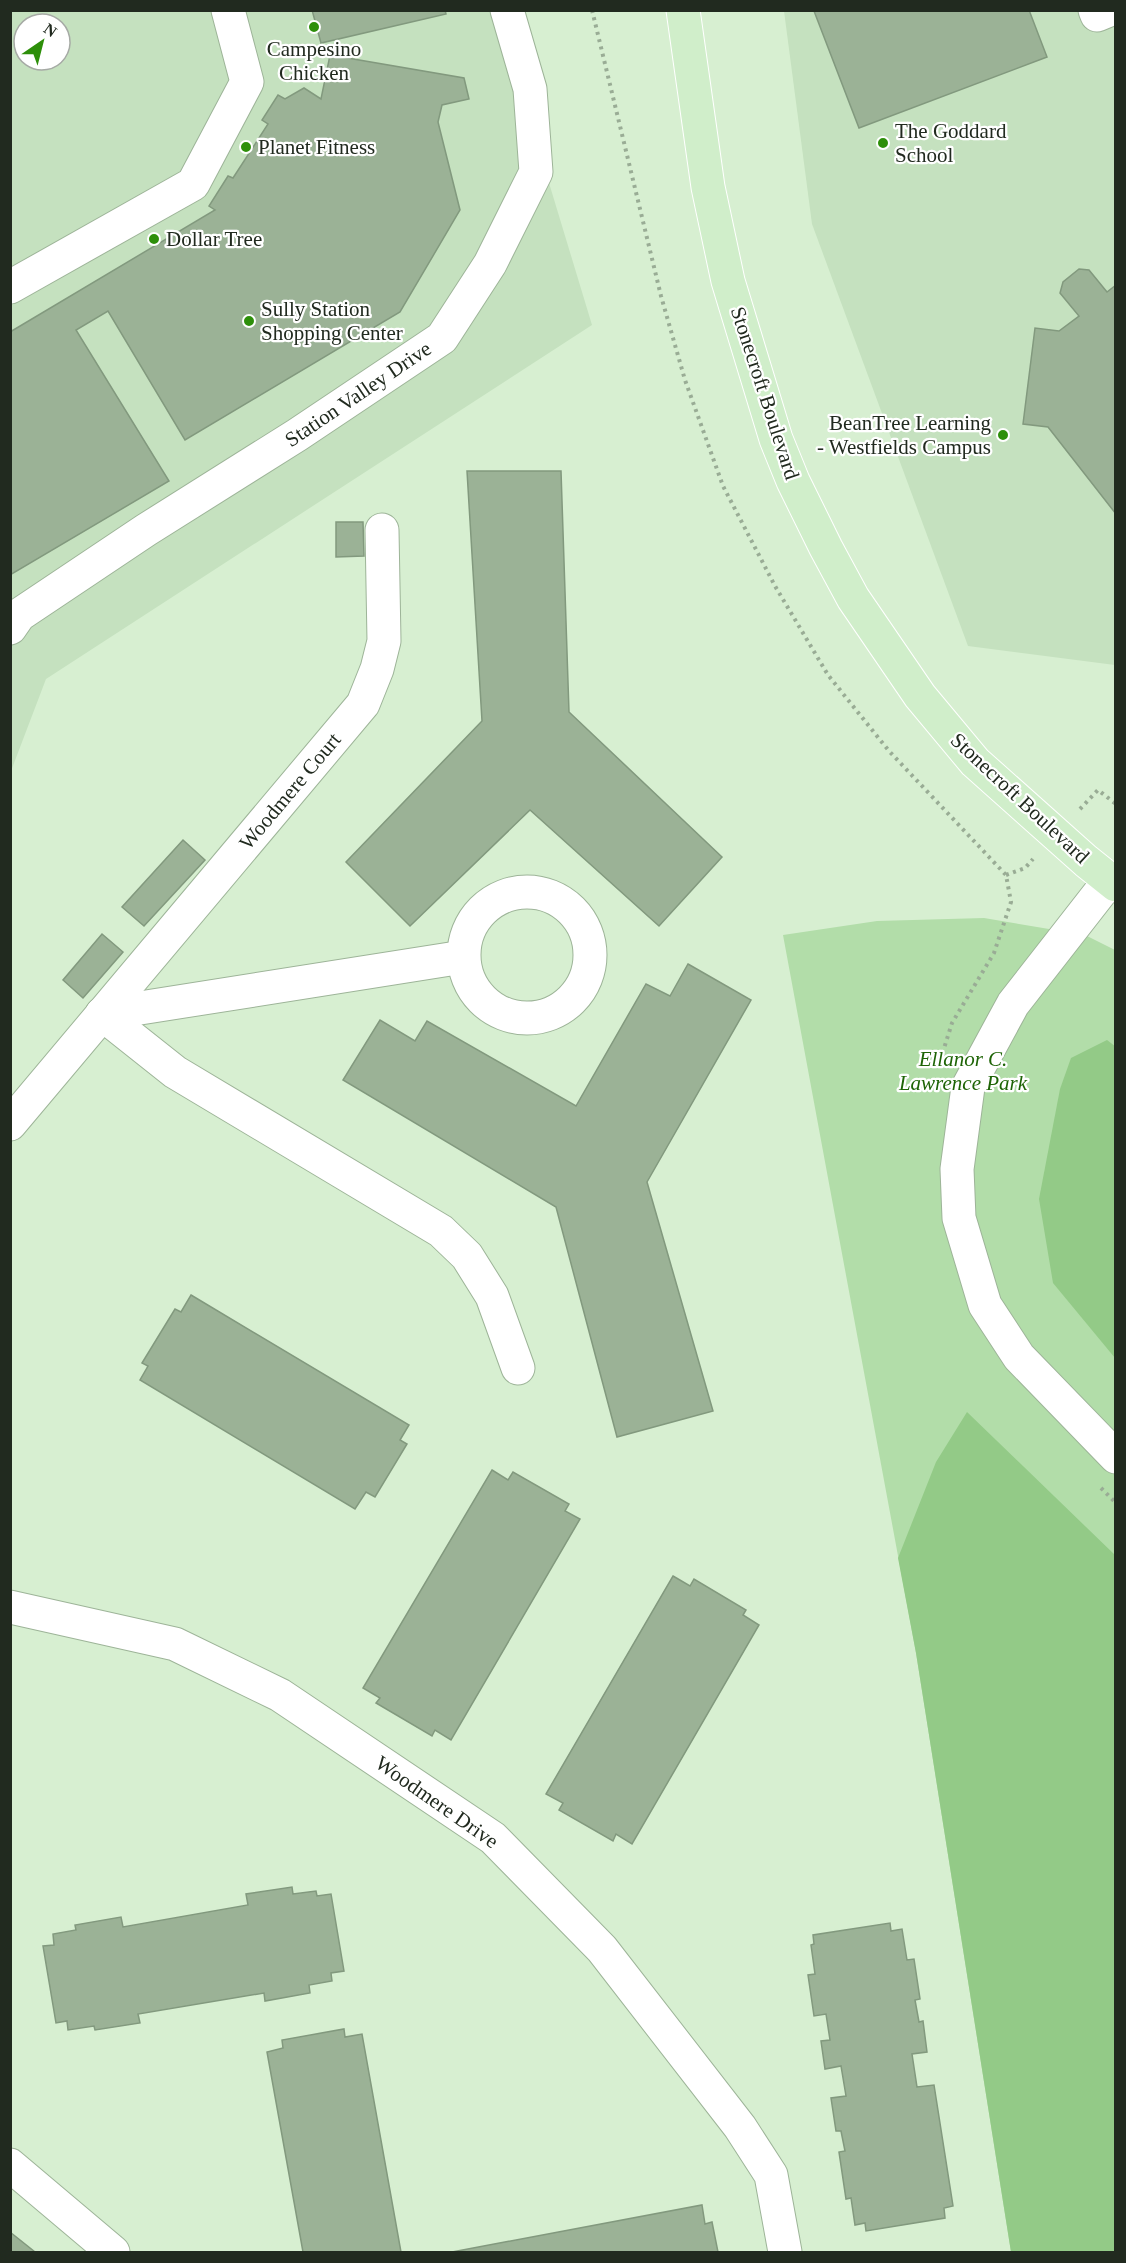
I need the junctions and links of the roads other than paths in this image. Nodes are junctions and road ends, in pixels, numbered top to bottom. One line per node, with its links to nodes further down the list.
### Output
1 (228, 10): 6 (street)
2 (507, 10): 8 (street, Station Valley Drive)
3 (683, 10): 9 (main road, Stonecroft Boulevard)
4 (1095, 10): 5 (street)
5 (1109, 10)
6 (10, 287)
7 (382, 530): 11 (street, Woodmere Court)
8 (10, 628)
9 (1112, 883): 14 (street)
10 (463, 957): 11 (street)
11 (102, 1014): 12 (street, Woodmere Court); 13 (street)
12 (10, 1124)
13 (518, 1368)
14 (1116, 1457)
15 (10, 1607): 18 (street, Woodmere Drive)
16 (10, 2165): 17 (street)
17 (113, 2253)
18 (785, 2253)

